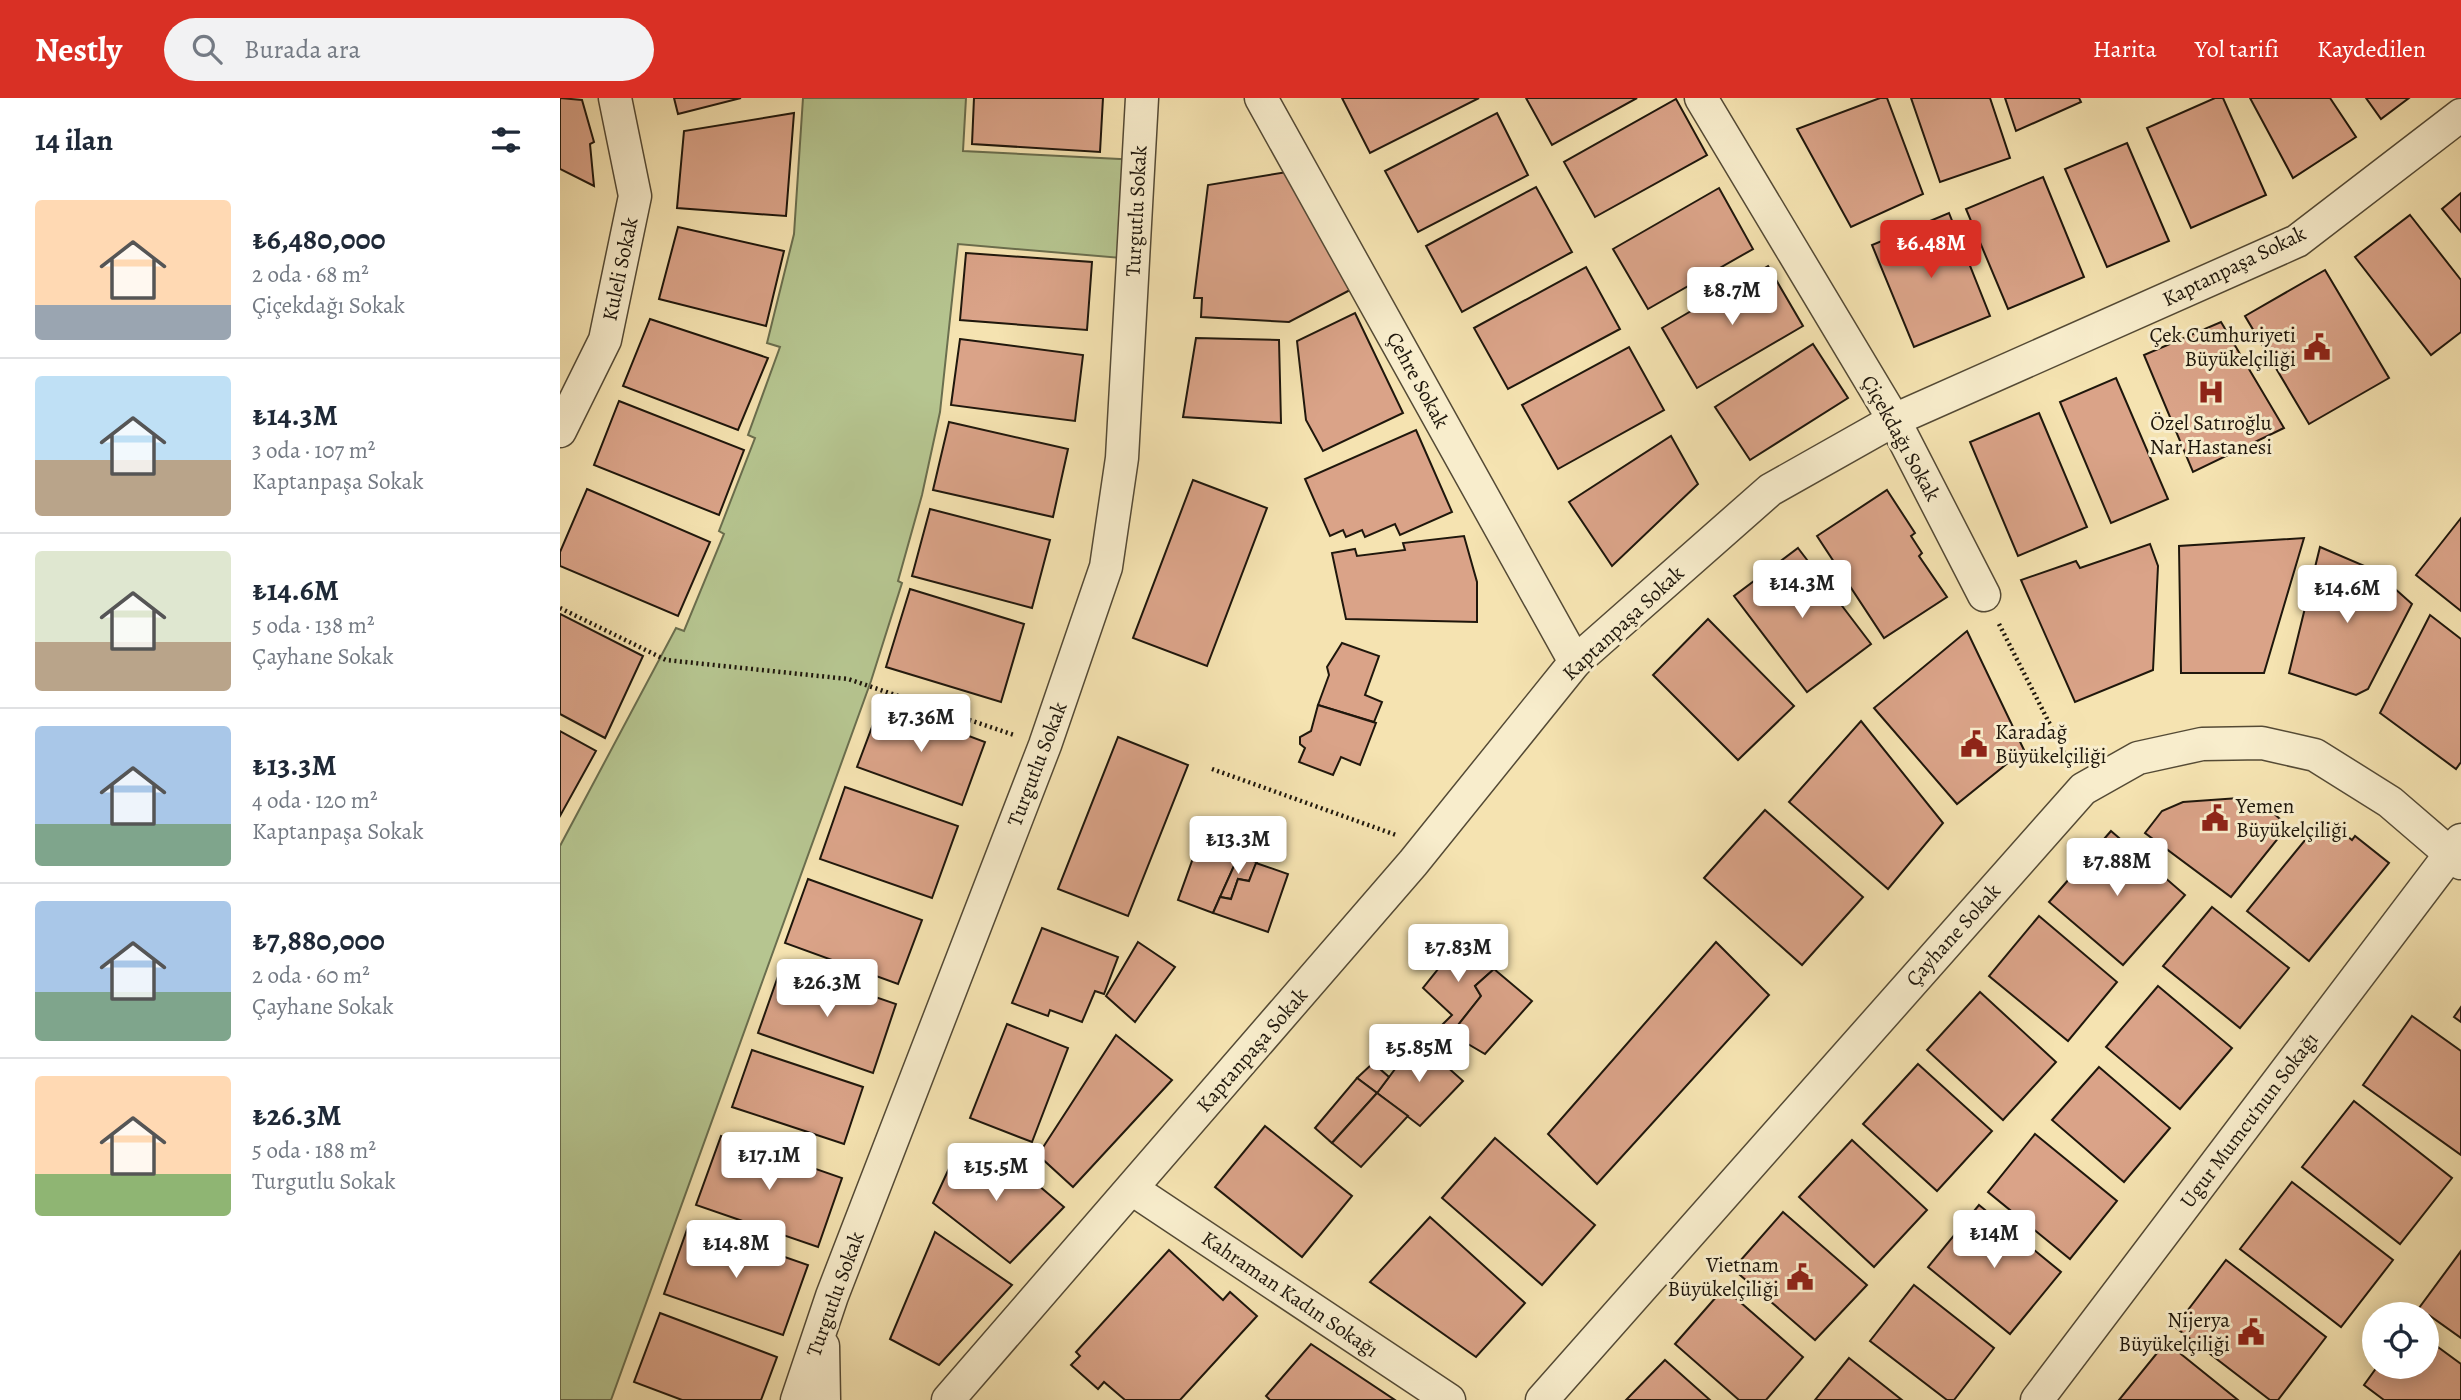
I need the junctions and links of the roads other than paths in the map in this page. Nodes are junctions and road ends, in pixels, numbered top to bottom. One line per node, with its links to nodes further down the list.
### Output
1 (615, 98): 7 (street, Kuleli Sokak)
2 (1142, 98): 12 (street, Turgutlu Sokak)
3 (1261, 98): 9 (street, Çehre Sokak)
4 (1701, 98): 6 (street, Çiçekdağı Sokak)
5 (2461, 115): 6 (street, Kaptanpaşa Sokak)
6 (1894, 420): 8 (street, Çiçekdağı Sokak); 9 (street, Kaptanpaşa Sokak)
7 (560, 431)
8 (1984, 595)
9 (1575, 662): 11 (street, Kaptanpaşa Sokak)
10 (2457, 852): 17 (street, Çayhane Sokak); 18 (street, Ugur Mumcu'nun Sokağı)
11 (1132, 1189): 13 (street, Kaptanpaşa Sokak); 16 (street, Kahraman Kadın Sokağı)
12 (832, 1296): 14 (street, Turgutlu Sokak); 15 (street)
13 (949, 1397)
14 (797, 1400)
15 (824, 1400)
16 (1449, 1400)
17 (1542, 1400)
18 (2037, 1400)

